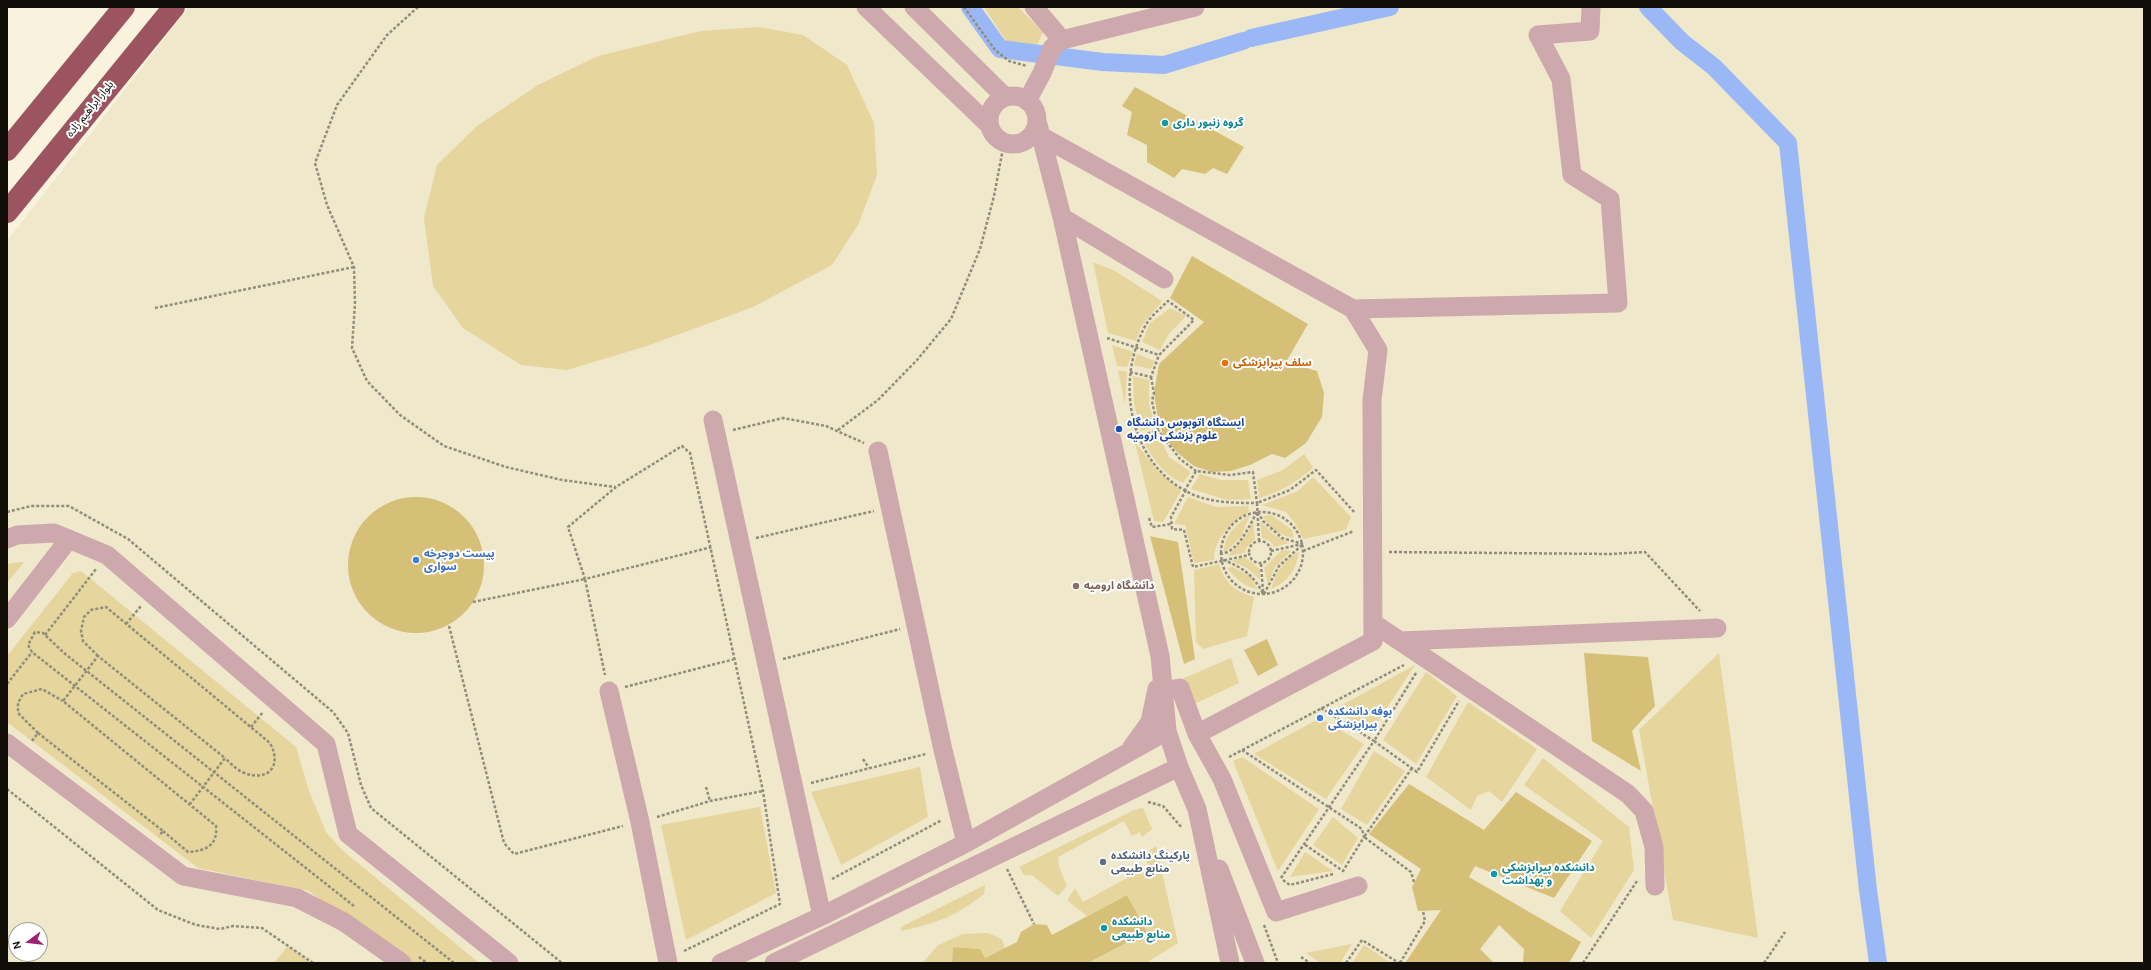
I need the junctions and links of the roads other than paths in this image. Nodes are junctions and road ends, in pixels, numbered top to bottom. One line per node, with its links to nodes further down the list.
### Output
1 (124, 7): 13 (highway)
2 (174, 7): 14 (highway, بلوار ابراهیم زاده)
3 (866, 7): 11 (street)
4 (914, 7): 9 (street)
5 (1034, 7): 8 (street)
6 (1195, 7): 8 (street)
7 (1591, 7): 17 (street)
8 (1062, 40): 10 (street)
9 (1005, 98): 10 (street); 11 (street)
10 (1027, 101): 12 (street)
11 (990, 126): 12 (street)
12 (1039, 128): 15 (street); 17 (street)
13 (7, 150)
14 (7, 212)
15 (1062, 217): 16 (street); 26 (street)
16 (1164, 279)
17 (1353, 309): 23 (street)
18 (720, 426): 39 (street)
19 (878, 451): 36 (street)
20 (7, 539): 21 (street)
21 (69, 539): 22 (street); 42 (street)
22 (7, 619)
23 (1373, 623): 25 (street); 30 (street)
24 (1717, 628): 25 (street)
25 (1400, 641): 37 (street)
26 (1160, 656): 28 (street); 32 (street)
27 (609, 691): 41 (street)
28 (1164, 691): 29 (street); 30 (street)
29 (1167, 731): 32 (street); 33 (street)
30 (1197, 734): 38 (street)
31 (14, 748): 40 (street)
32 (1127, 753): 36 (street)
33 (1179, 767): 34 (street); 35 (street)
34 (1142, 793): 35 (street); 44 (street)
35 (1197, 809): 45 (street); 46 (street)
36 (966, 843): 39 (street)
37 (1646, 882)
38 (1358, 886)
39 (822, 916): 43 (street)
40 (408, 958)
41 (668, 961)
42 (509, 963)
43 (721, 963)
44 (774, 963)
45 (1230, 963)
46 (1255, 963)

